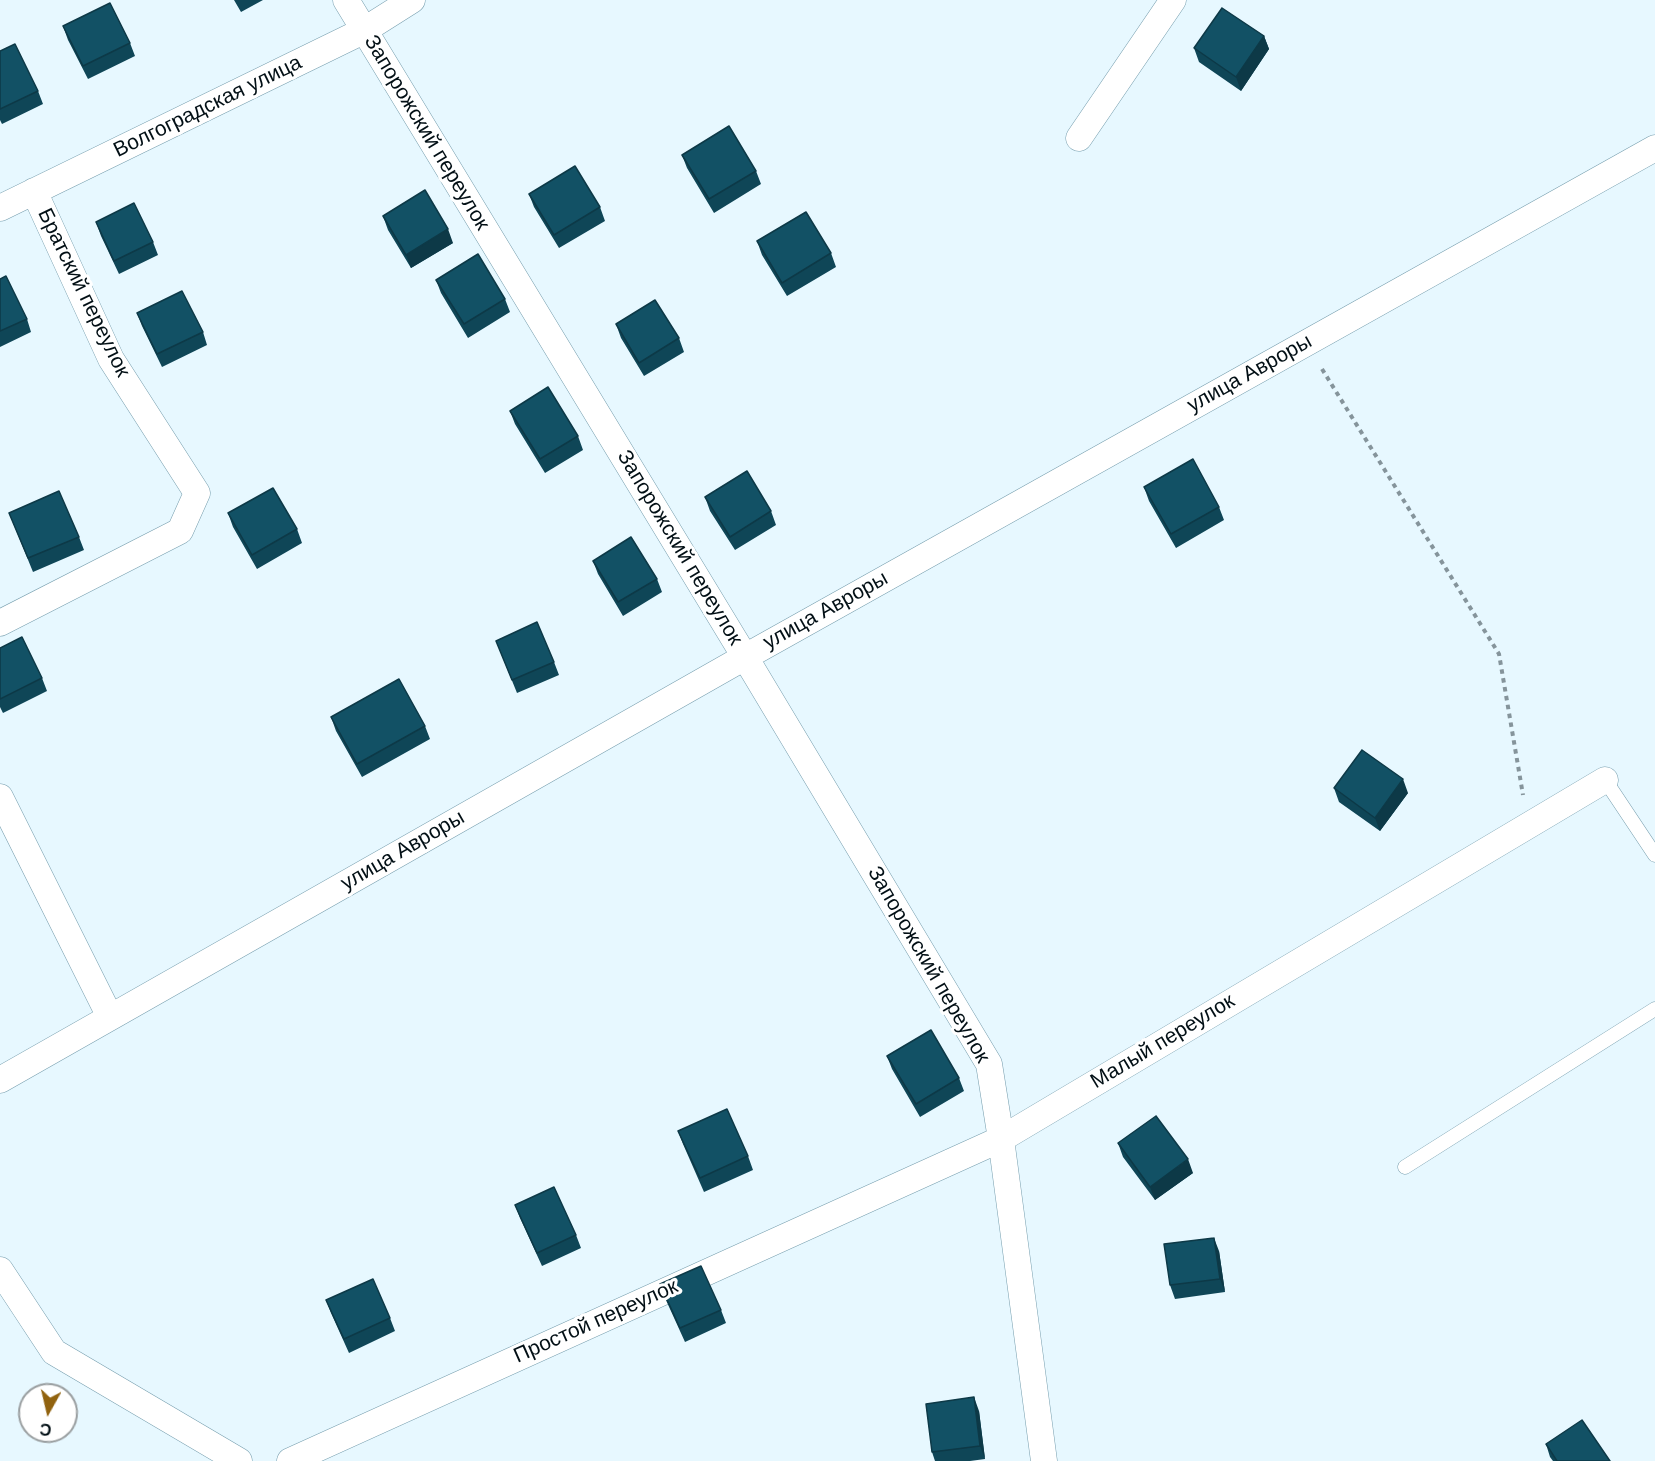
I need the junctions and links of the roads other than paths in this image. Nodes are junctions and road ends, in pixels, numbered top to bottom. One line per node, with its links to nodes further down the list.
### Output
1 (346, 0): 4 (street, Запорожский переулок)
2 (412, 0): 4 (street, Волгоградская улица)
3 (1173, 0): 5 (street)
4 (363, 31): 7 (street, Волгоградская улица); 10 (street, Запорожский переулок)
5 (1079, 138)
6 (1655, 148): 10 (street, улица Авроры)
7 (34, 191): 8 (street, Волгоградская улица); 9 (street, Братский переулок)
8 (0, 208)
9 (0, 623)
10 (746, 657): 15 (street, улица Авроры); 17 (street, Запорожский переулок)
11 (1605, 780): 13 (lane); 17 (street, Малый переулок)
12 (0, 797): 15 (street)
13 (1655, 855)
14 (1655, 1009): 18 (lane)
15 (110, 1017): 16 (street, улица Авроры)
16 (0, 1080)
17 (1001, 1139): 21 (street, Простой переулок); 22 (street)
18 (1405, 1167)
19 (0, 1270): 20 (street)
20 (238, 1461)
21 (290, 1461)
22 (1044, 1461)

